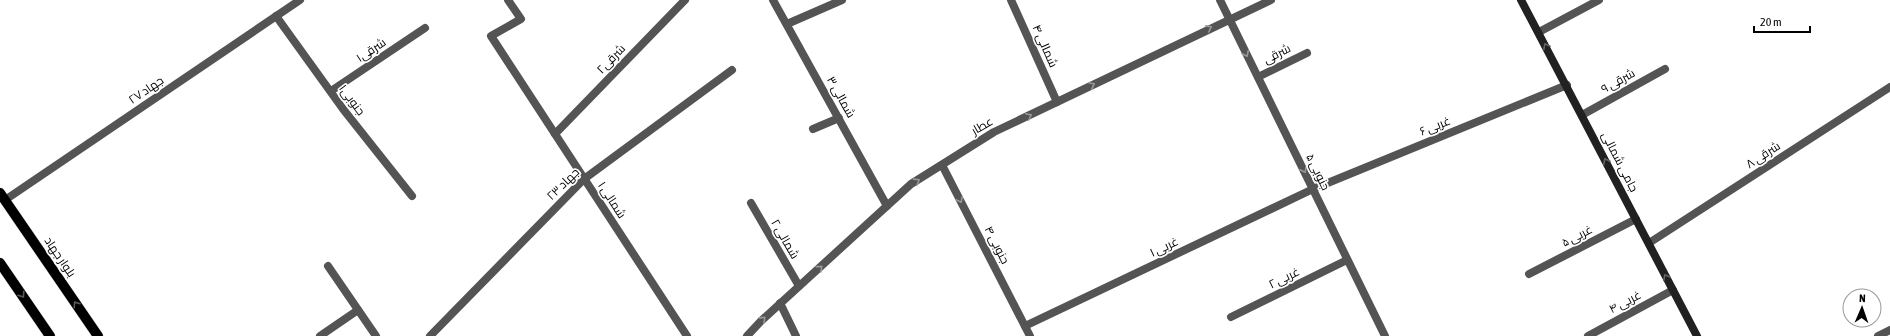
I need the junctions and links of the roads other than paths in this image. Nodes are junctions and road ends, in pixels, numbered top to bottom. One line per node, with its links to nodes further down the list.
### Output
1 (300, 0): 11 (street, جهاد ۲۷)
2 (508, 0): 27 (street, شمالی ۱)
3 (685, 0): 27 (street, شرقی۲)
4 (773, 0): 13 (street, شمالی ۳)
5 (842, 0): 13 (street)
6 (1011, 0): 23 (street, شمالی ۴)
7 (1220, 0): 12 (street, جنوبی ۵)
8 (1271, 0): 12 (street, عطار)
9 (1521, 0): 15 (street, جامی شمالی)
10 (1599, 0): 15 (street)
11 (276, 16): 22 (street, جنوبی۱); 31 (street, جهاد ۲۷)
12 (1229, 19): 19 (street, جنوبی ۵, one-way to 19); 23 (street, عطار, one-way to 12)
13 (787, 24): 25 (street, شمالی ۳)
14 (425, 28): 22 (street, شرقی۱)
15 (1539, 32): 20 (street, جامی شمالی, one-way to 15)
16 (1307, 53): 19 (street, شرقی)
17 (1665, 69): 24 (street, شرقی ۹)
18 (732, 70): 29 (street, جهاد ۲۳)
19 (1258, 77): 30 (street, جنوبی ۵, one-way to 30)
20 (1567, 85): 24 (street, جامی شمالی); 30 (street, غربی ۶)
21 (1890, 87): 36 (street, شرقی ۸)
22 (331, 91): 32 (street, جنوبی۱)
23 (1057, 102): 28 (street, عطار, one-way to 23)
24 (1582, 115): 35 (street, جامی شمالی, one-way to 24)
25 (839, 118): 26 (street); 34 (street, شمالی ۳)
26 (813, 129)
27 (555, 134): 29 (street, شمالی ۱)
28 (942, 165): 34 (street, عطار, one-way to 28); 46 (street, جنوبی ۴, one-way to 46)
29 (584, 179): 52 (street, جهاد ۲۳); 53 (street, شمالی ۱)
30 (1313, 189): 37 (street, جنوبی ۵); 46 (street, غربی ۱)
31 (2, 196): 49 (main road, بلوار جهاد, one-way to 31)
32 (412, 196)
33 (751, 203): 41 (street, شمالی ۲)
34 (888, 206): 41 (street, عطار, one-way to 34)
35 (1636, 219): 36 (street, جامی شمالی); 40 (street, غربی ۵)
36 (1649, 243): 42 (street, جامی شمالی, one-way to 36)
37 (1347, 260): 45 (street, غربی ۲); 57 (street, جنوبی ۵)
38 (0, 263): 48 (main road, one-way to 48)
39 (328, 266): 44 (street)
40 (1528, 274)
41 (799, 286): 43 (street, عطار)
42 (1673, 290): 58 (street, غربی ۴); 59 (street, جامی شمالی)
43 (780, 303): 54 (street, عطار, one-way to 43); 55 (street)
44 (358, 310): 50 (street); 51 (street)
45 (1231, 317)
46 (1025, 326): 56 (street, جنوبی ۴)
47 (1890, 330): 60 (street)
48 (50, 336)
49 (98, 336)
50 (320, 336)
51 (376, 336)
52 (430, 336)
53 (687, 336)
54 (747, 336)
55 (796, 336)
56 (1030, 336)
57 (1385, 336)
58 (1588, 336)
59 (1697, 336)
60 (1878, 336)

